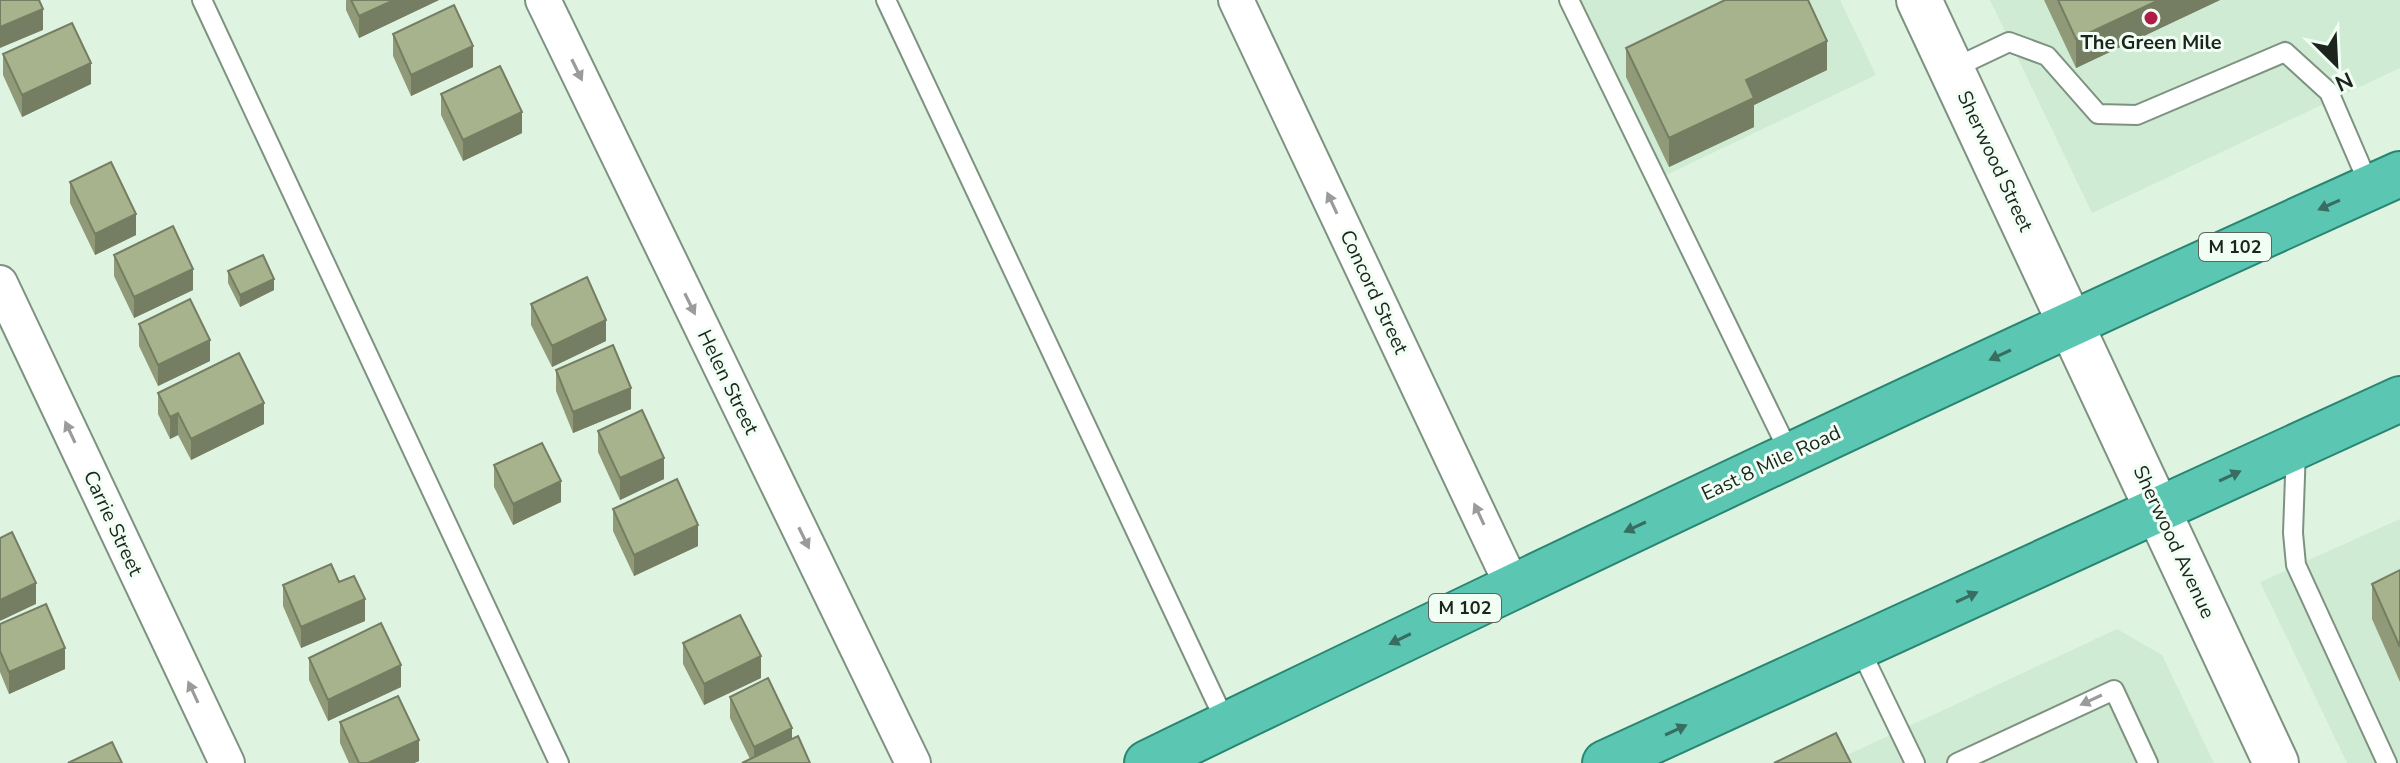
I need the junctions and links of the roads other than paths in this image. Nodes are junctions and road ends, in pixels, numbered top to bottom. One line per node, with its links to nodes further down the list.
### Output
1 (202, 0): 19 (lane)
2 (543, 0): 20 (street, Helen Street, one-way to 20)
3 (886, 0): 17 (lane)
4 (1236, 0): 15 (street, Concord Street, one-way to 4)
5 (1569, 0): 13 (lane)
6 (1919, 0): 7 (street, Sherwood Street)
7 (1952, 69): 8 (lane); 10 (street, Sherwood Street)
8 (2385, 180): 10 (highway, East 8 Mile Road / M 102, one-way to 10)
9 (0, 283): 18 (street, Carrie Street, one-way to 9)
10 (2071, 322): 13 (highway, East 8 Mile Road / M 102, one-way to 13); 14 (street, Sherwood Avenue)
11 (2400, 399): 12 (highway)
12 (2296, 445): 14 (highway, one-way to 12); 27 (lane)
13 (1790, 454): 15 (highway, East 8 Mile Road / M 102, one-way to 15)
14 (2159, 508): 16 (highway, one-way to 14); 26 (street, Sherwood Avenue)
15 (1512, 585): 17 (highway, East 8 Mile Road / M 102, one-way to 17)
16 (1858, 647): 22 (highway, one-way to 16); 23 (lane)
17 (1229, 744): 21 (highway, East 8 Mile Road / M 102)
18 (227, 763)
19 (559, 763)
20 (913, 763)
21 (1147, 763)
22 (1605, 763)
23 (1915, 763)
24 (1957, 763): 25 (lane, one-way to 24)
25 (2148, 763)
26 (2276, 763)
27 (2387, 763)

